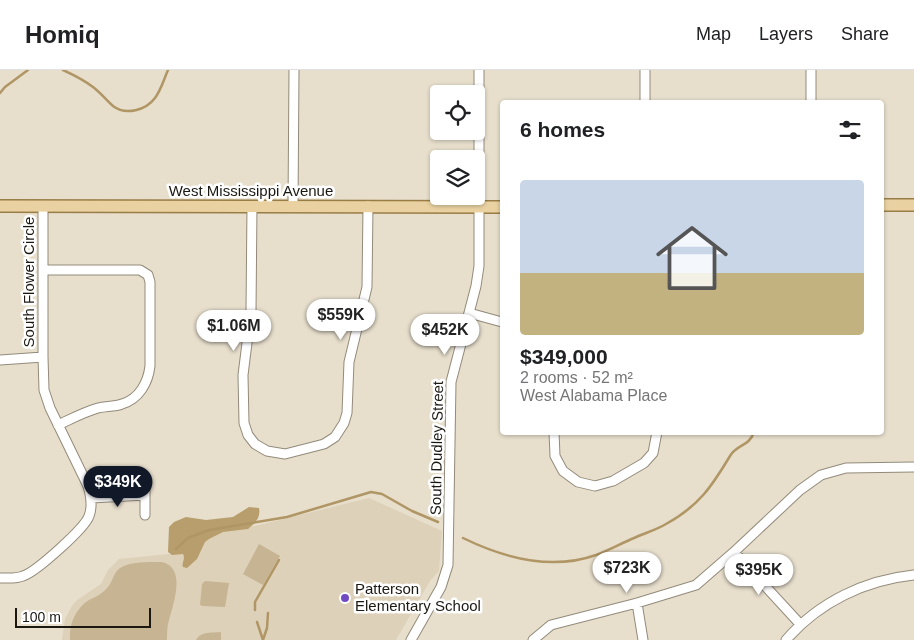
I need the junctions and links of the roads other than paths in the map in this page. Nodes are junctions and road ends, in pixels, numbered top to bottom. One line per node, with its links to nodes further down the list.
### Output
1 (294, 70): 12 (street)
2 (479, 70): 14 (street, South Dudley Street)
3 (645, 70): 5 (street)
4 (811, 70): 6 (street)
5 (645, 100)
6 (811, 100)
7 (884, 205): 8 (main road)
8 (914, 205)
9 (0, 206): 10 (main road, West Mississippi Avenue)
10 (43, 206): 11 (main road, West Mississippi Avenue); 16 (street, South Flower Circle)
11 (252, 206): 12 (main road, West Mississippi Avenue); 13 (street)
12 (293, 206): 13 (main road, West Mississippi Avenue)
13 (368, 206): 14 (main road, West Mississippi Avenue)
14 (480, 207): 15 (main road, West Mississippi Avenue); 17 (street, South Dudley Street)
15 (500, 207)
16 (43, 270): 19 (street, South Flower Circle); 21 (street)
17 (469, 313): 18 (street); 34 (street, South Dudley Street)
18 (500, 321)
19 (43, 357): 20 (street, South Flower Circle); 21 (street, South Flower Circle)
20 (0, 360)
21 (58, 425): 27 (street, South Flower Circle)
22 (554, 435): 23 (street)
23 (657, 435)
24 (914, 467): 29 (street)
25 (144, 477): 26 (street)
26 (145, 496): 27 (street); 28 (street)
27 (91, 498): 31 (street)
28 (145, 515)
29 (734, 552): 32 (street); 33 (street)
30 (914, 575): 33 (street)
31 (0, 578)
32 (637, 603): 35 (street); 36 (street)
33 (800, 624): 37 (street)
34 (411, 640)
35 (533, 640)
36 (643, 640)
37 (786, 640)

